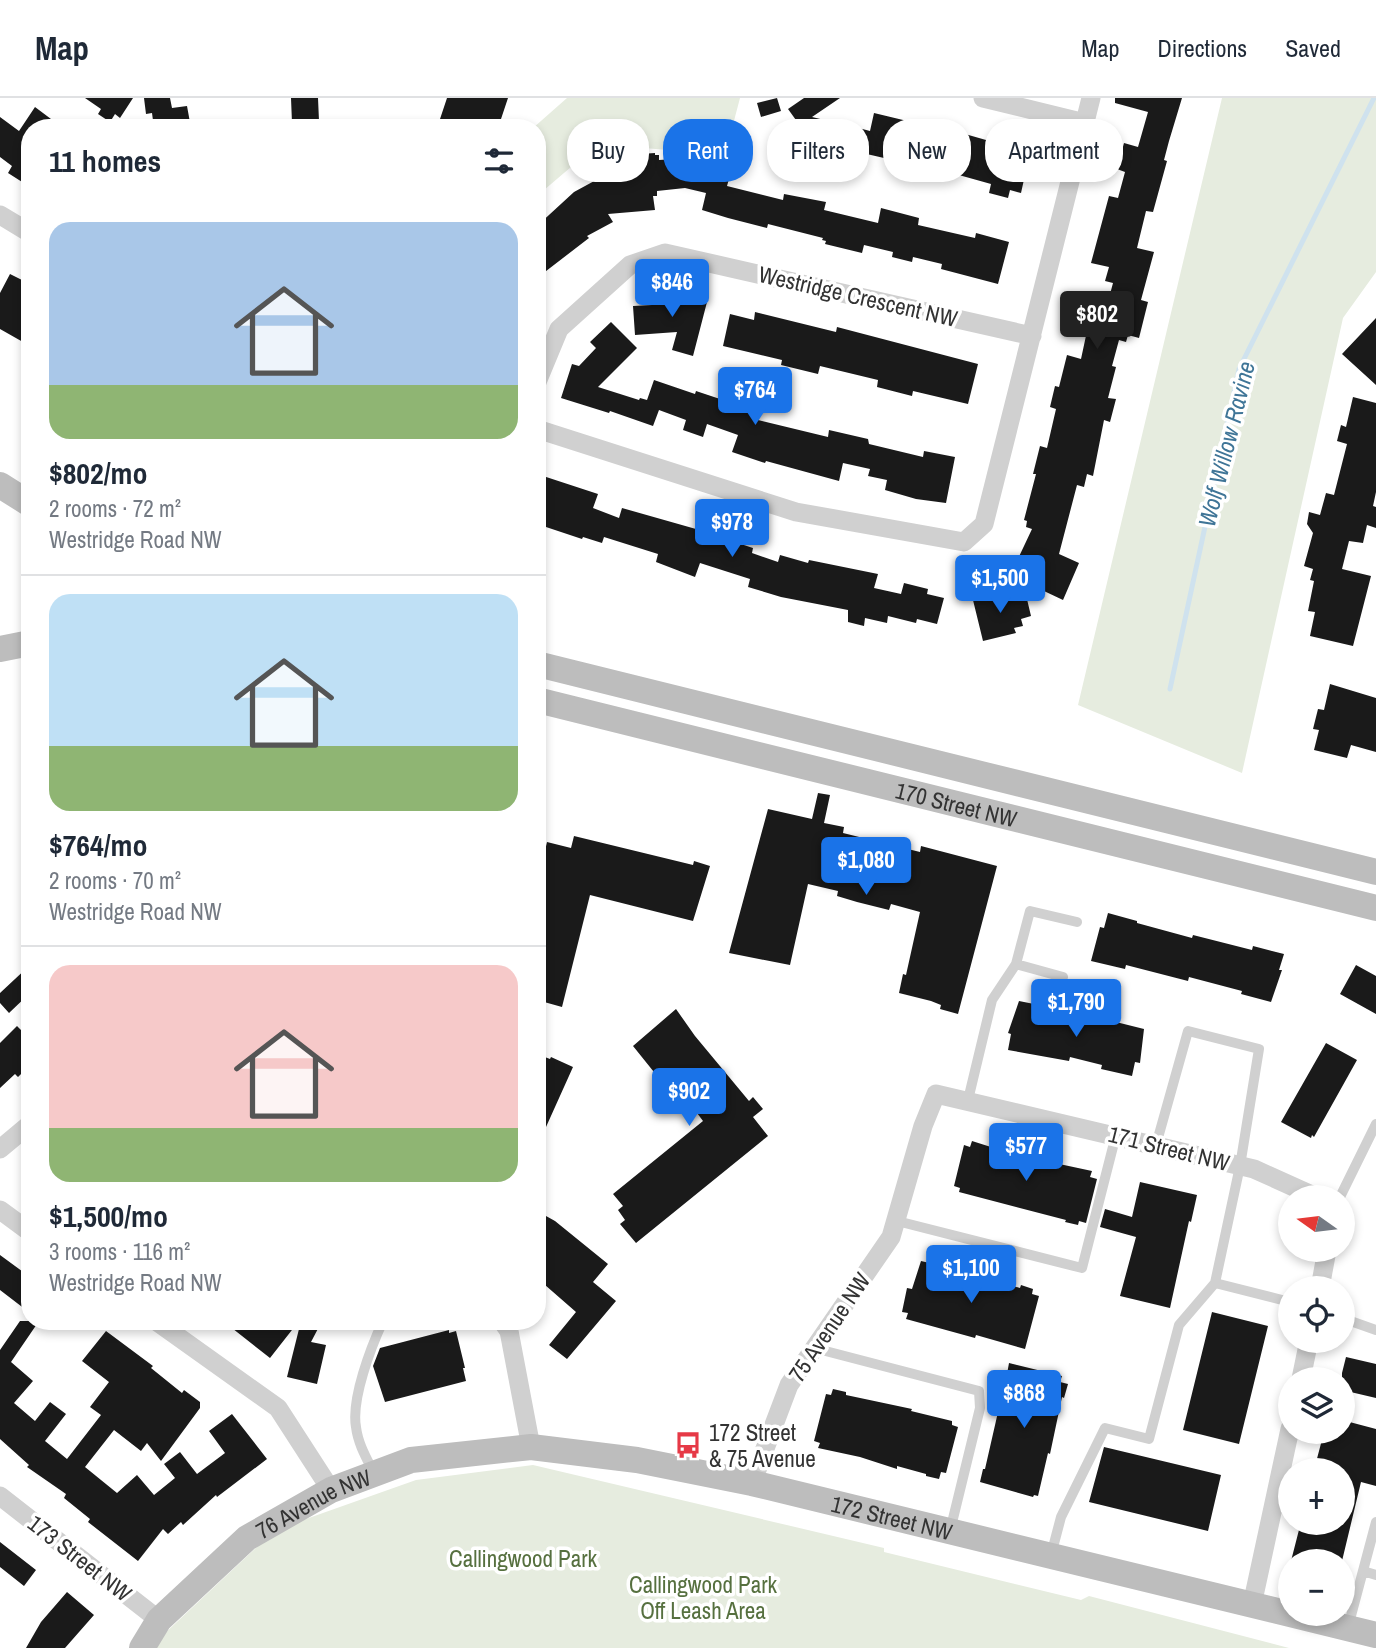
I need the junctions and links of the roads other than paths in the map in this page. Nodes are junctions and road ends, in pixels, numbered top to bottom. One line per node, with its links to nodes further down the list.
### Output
1 (982, 98): 3 (street)
2 (1091, 98): 4 (street)
3 (1065, 119)
4 (1086, 119)
5 (1070, 182): 8 (street)
6 (0, 215): 7 (street)
7 (21, 228)
8 (1032, 336): 9 (street, Westridge Crescent NW); 10 (street)
9 (546, 360)
10 (546, 432)
11 (0, 485): 12 (main road)
12 (21, 498)
13 (21, 645): 14 (main road)
14 (0, 649)
15 (546, 666): 17 (main road, 170 Street NW)
16 (546, 701): 18 (main road, 170 Street NW)
17 (1376, 872)
18 (1376, 908)
19 (1077, 922): 20 (lane)
20 (1016, 964): 21 (lane); 23 (lane)
21 (1063, 976)
22 (936, 1094): 23 (street, 171 Street NW); 33 (street, 75 Avenue NW)
23 (968, 1100): 26 (street, 171 Street NW)
24 (1376, 1124): 31 (lane)
25 (21, 1132): 28 (street)
26 (1116, 1135): 27 (street, 171 Street NW); 33 (lane)
27 (1156, 1145): 29 (street, 171 Street NW); 29 (lane)
28 (0, 1149)
29 (1240, 1166): 30 (street, 171 Street NW); 35 (lane)
30 (1289, 1185)
31 (1346, 1185)
32 (0, 1210): 34 (street)
33 (897, 1221): 42 (street, 75 Avenue NW)
34 (21, 1225)
35 (1215, 1283): 36 (lane); 51 (lane)
36 (1278, 1299)
37 (1355, 1323): 41 (lane)
38 (169, 1330): 47 (street)
39 (379, 1330): 45 (lane)
40 (508, 1330): 44 (street)
41 (1376, 1330)
42 (814, 1348): 46 (street, 75 Avenue NW); 50 (lane)
43 (1287, 1444): 54 (street)
44 (531, 1447): 45 (main road, 76 Avenue NW); 46 (main road, 172 Street NW)
45 (374, 1474): 47 (main road, 76 Avenue NW)
46 (752, 1483): 50 (main road, 172 Street NW)
47 (331, 1490): 55 (main road, 76 Avenue NW)
48 (0, 1496): 55 (street, 173 Street NW)
49 (1376, 1522): 52 (lane)
50 (950, 1531): 51 (main road, 172 Street NW)
51 (1051, 1556): 54 (main road, 172 Street NW)
52 (1363, 1571): 53 (lane); 56 (lane)
53 (1376, 1574)
54 (1252, 1605): 56 (main road, 172 Street NW)
55 (159, 1620): 58 (main road, 76 Avenue NW)
56 (1348, 1628): 57 (main road, 172 Street NW)
57 (1376, 1635)
58 (142, 1648)

